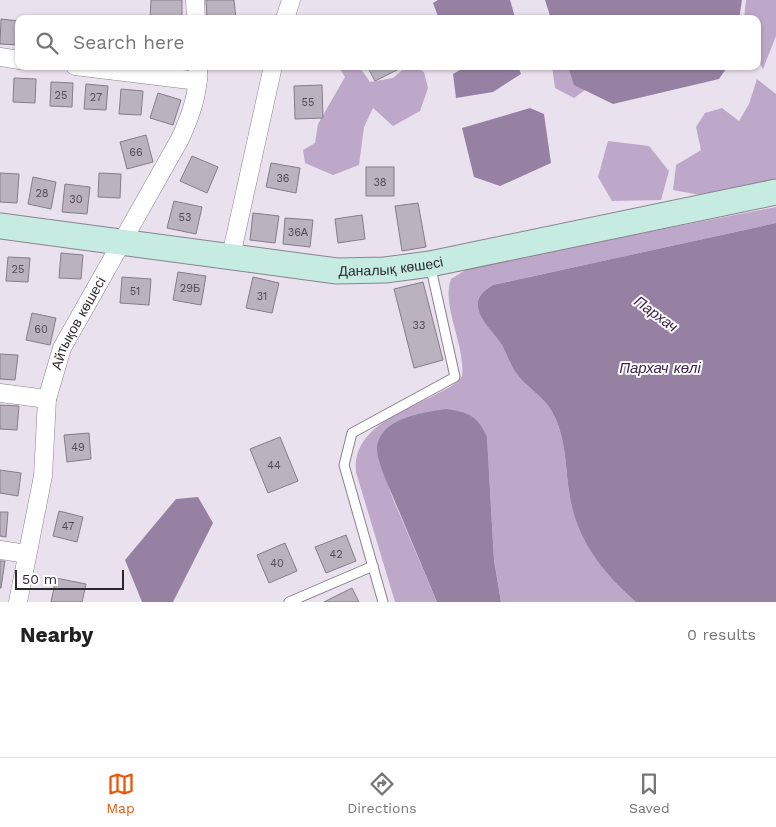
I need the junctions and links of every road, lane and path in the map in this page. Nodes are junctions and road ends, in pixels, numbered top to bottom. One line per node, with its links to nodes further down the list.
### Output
1 (195, 0): 3 (street)
2 (291, 0): 4 (street)
3 (196, 15)
4 (286, 15)
5 (0, 57): 6 (street)
6 (15, 59)
7 (136, 70): 9 (street)
8 (272, 70): 13 (street)
9 (198, 74): 12 (street, Айтықов көшесі)
10 (776, 192): 14 (street, Даналық көшесі)
11 (0, 226): 12 (street, Даналық көшесі)
12 (122, 242): 13 (street, Даналық көшесі); 16 (street, Айтықов көшесі)
13 (231, 256): 14 (street, Даналық көшесі)
14 (430, 264): 19 (lane)
15 (0, 394): 16 (street)
16 (47, 399): 18 (street, Айтықов көшесі)
17 (0, 550): 18 (street)
18 (27, 554): 20 (street, Айтықов көшесі)
19 (373, 566): 21 (lane); 22 (lane)
20 (18, 602)
21 (289, 602)
22 (383, 602)

